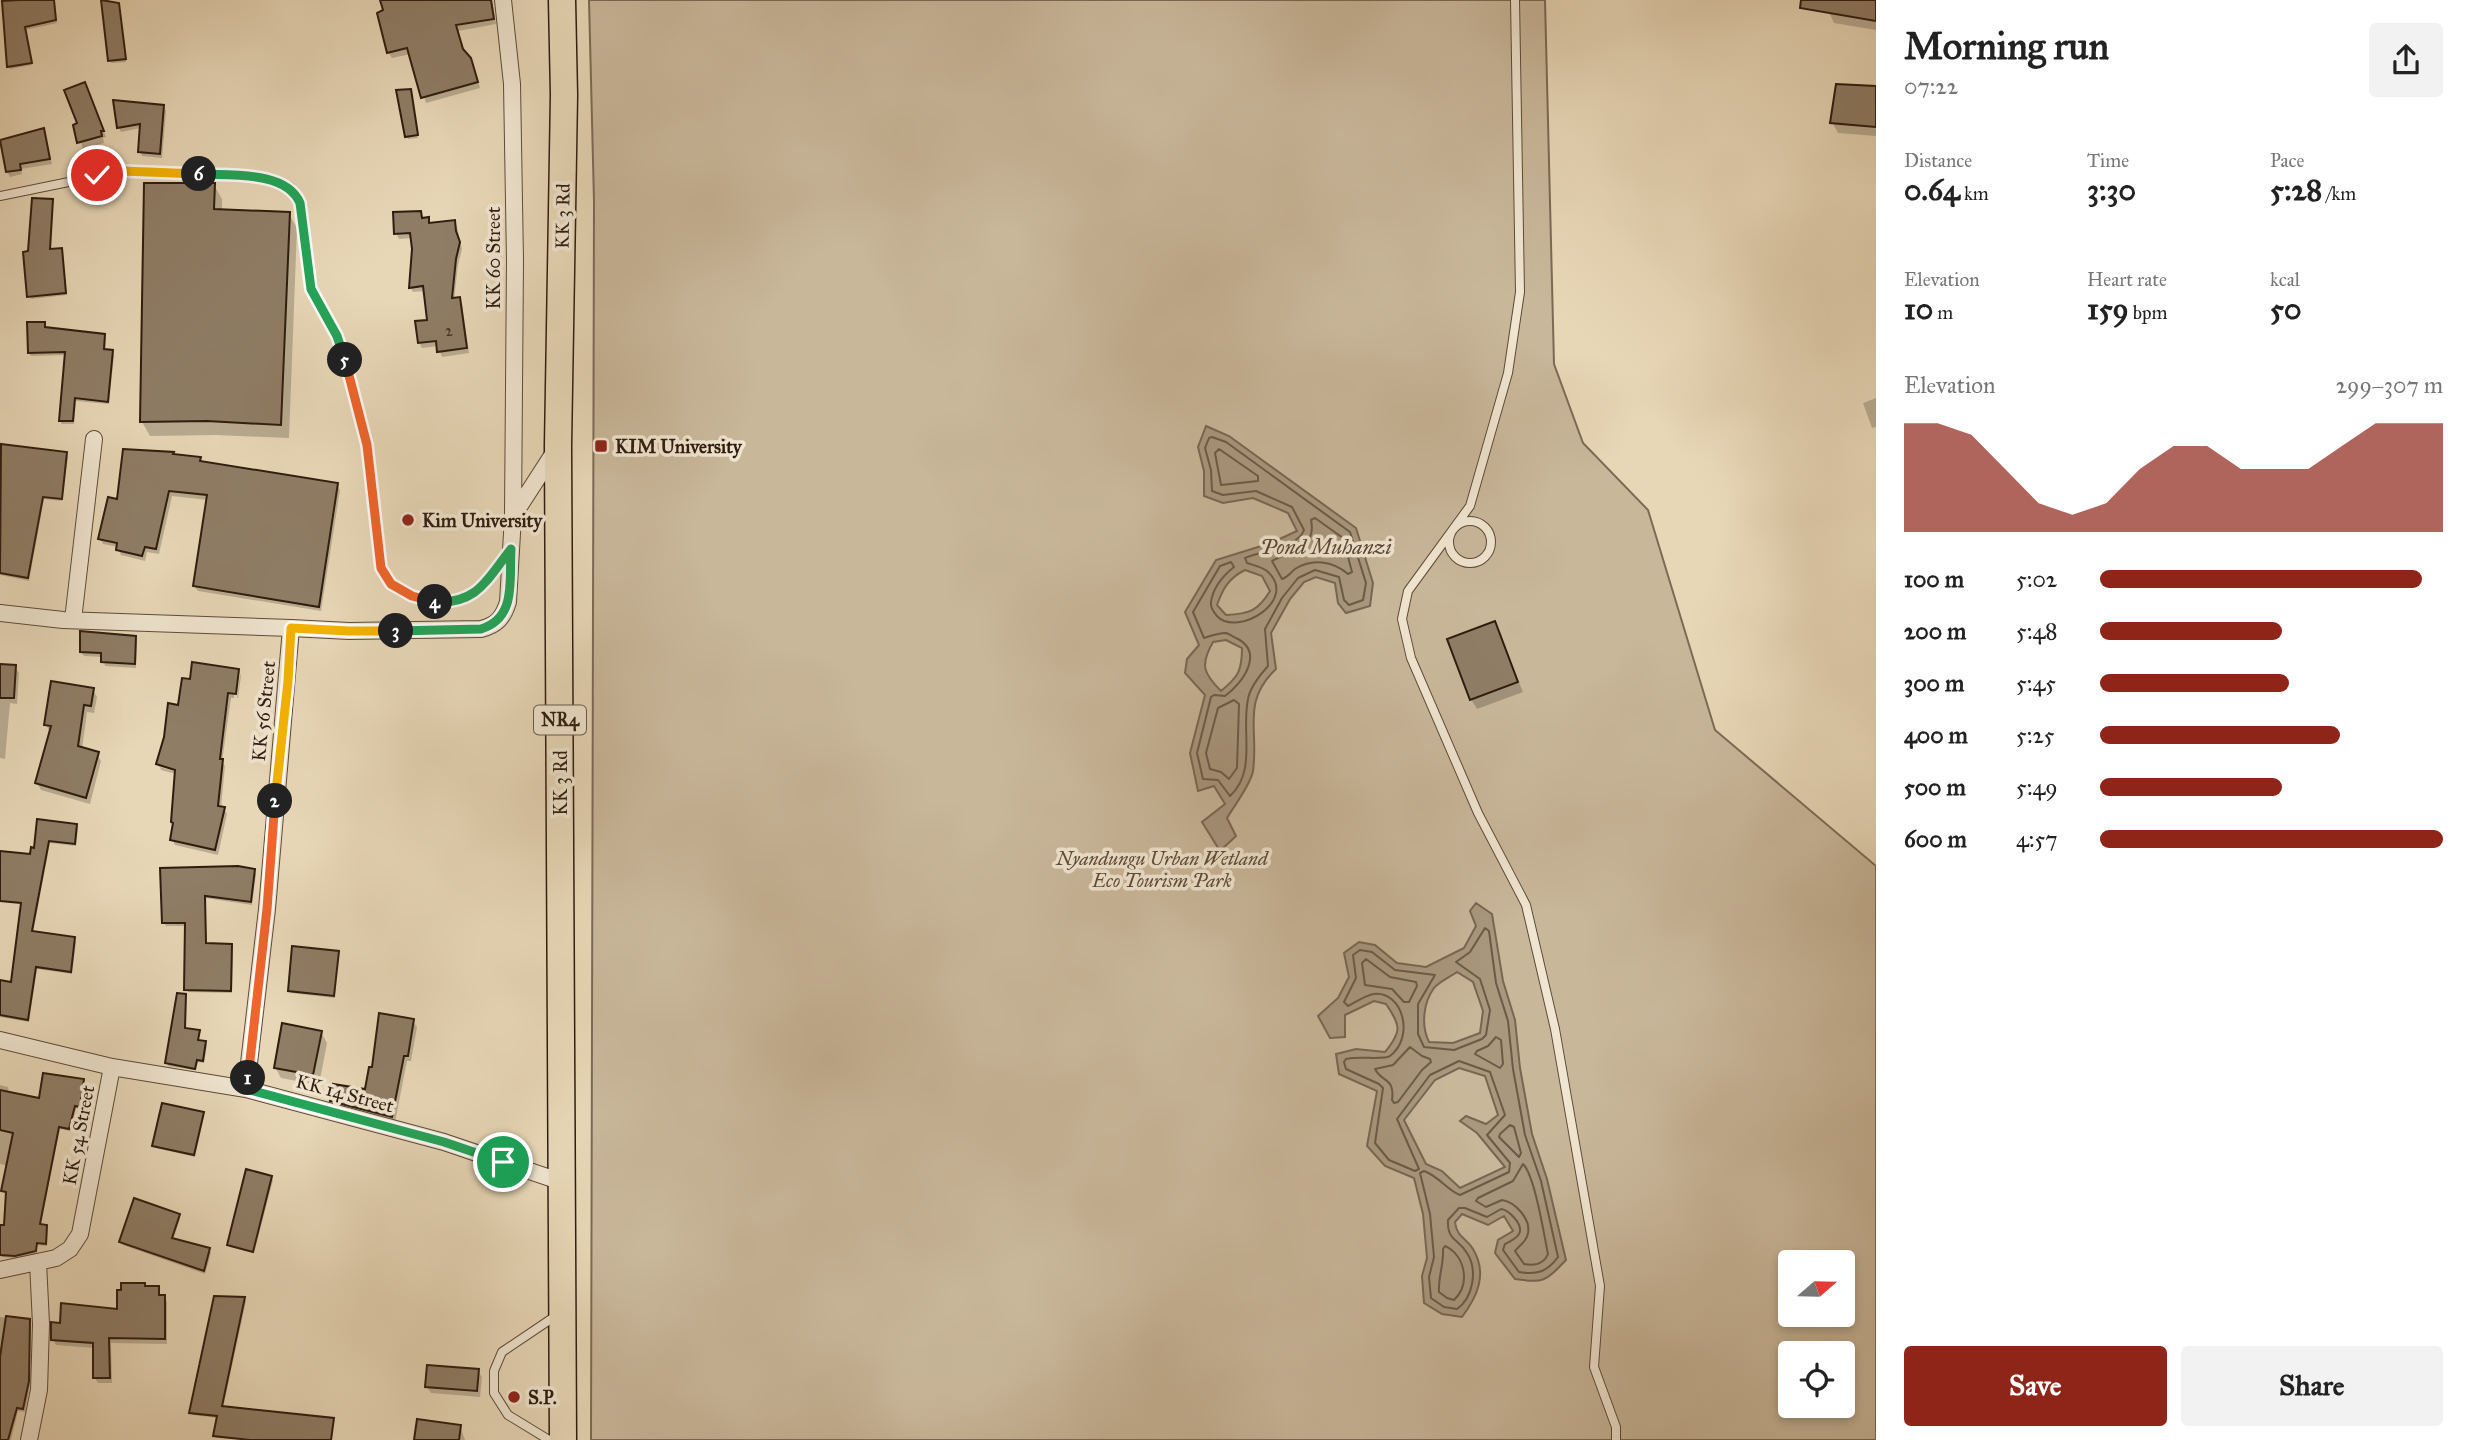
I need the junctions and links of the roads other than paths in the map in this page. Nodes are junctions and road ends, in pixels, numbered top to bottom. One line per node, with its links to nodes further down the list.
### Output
1 (502, 0): 7 (street, KK 60 Street)
2 (562, 0): 6 (highway, KK 3 Rd / NR4)
3 (1515, 0): 8 (lane)
4 (0, 196): 9 (lane)
5 (94, 439): 11 (street)
6 (558, 446): 7 (street); 16 (highway, KK 3 Rd / NR4)
7 (513, 516): 9 (street, KK 60 Street)
8 (1453, 530): 8 (lane); 23 (lane)
9 (511, 549): 12 (street, KK 60 Street)
10 (0, 613): 11 (street)
11 (73, 620): 12 (street)
12 (291, 628): 15 (street, KK 56 Street)
13 (0, 1040): 14 (street, KK 54 Street)
14 (112, 1067): 15 (street, KK 14 Street); 17 (street, KK 54 Street)
15 (246, 1089): 16 (street, KK 14 Street)
16 (562, 1182): 19 (highway, KK 3 Rd / NR4)
17 (38, 1262): 18 (street, KK 54 Street); 20 (street)
18 (0, 1270)
19 (562, 1312): 21 (lane); 22 (highway, KK 3 Rd / NR4)
20 (29, 1440)
21 (549, 1440)
22 (563, 1440)
23 (1616, 1440)

